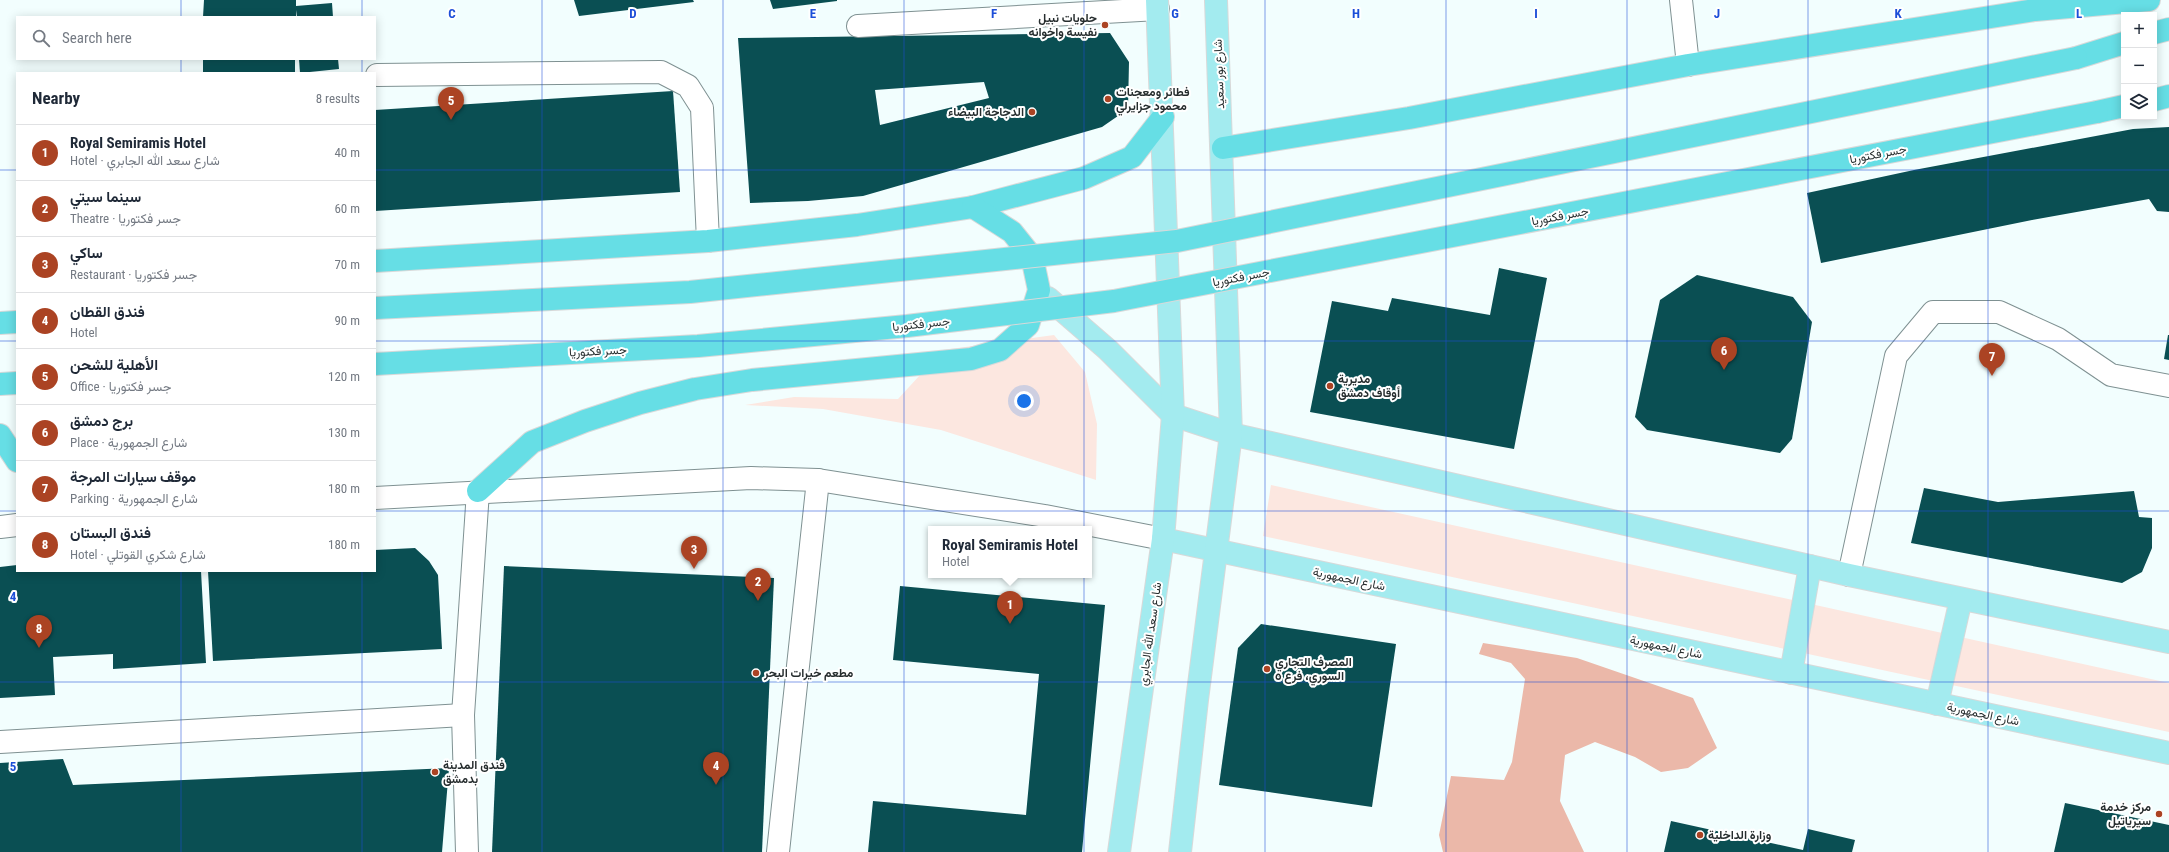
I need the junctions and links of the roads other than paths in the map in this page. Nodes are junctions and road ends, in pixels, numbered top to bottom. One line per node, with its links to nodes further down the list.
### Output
1 (1216, 0): 15 (main road, شارع بور سعيد)
2 (1681, 0): 9 (street)
3 (2148, 0): 9 (highway)
4 (1157, 5): 5 (street); 14 (main road)
5 (858, 26)
6 (2169, 29): 7 (highway)
7 (2157, 32)
8 (2121, 44): 20 (highway, bridge)
9 (1688, 65): 15 (highway)
10 (377, 75): 17 (street)
11 (2169, 96): 12 (highway)
12 (2157, 99)
13 (2121, 107): 21 (highway, جسر فكتوريا, bridge)
14 (1163, 117): 16 (highway); 25 (main road, شارع سعد الله الجابري)
15 (1223, 148): 26 (main road, شارع بور سعيد)
16 (973, 207): 17 (highway); 19 (highway)
17 (708, 241): 18 (highway)
18 (376, 261)
19 (1039, 290): 25 (main road); 30 (highway)
20 (376, 308)
21 (376, 364)
22 (16, 383): 23 (highway)
23 (0, 384)
24 (2169, 386): 37 (street)
25 (1173, 415): 26 (main road); 34 (main road, شارع سعد الله الجابري)
26 (1231, 434): 35 (main road); 36 (main road)
27 (0, 435): 28 (highway)
28 (16, 459)
29 (818, 480): 30 (street); 34 (street); 46 (street)
30 (478, 491): 31 (street); 42 (street)
31 (376, 498)
32 (16, 525): 33 (street)
33 (0, 527)
34 (1163, 539): 35 (main road, شارع الجمهورية); 47 (main road, شارع سعد الله الجابري)
35 (1216, 551): 40 (main road, شارع الجمهورية); 48 (main road)
36 (1810, 566): 37 (main road); 40 (main road)
37 (1850, 576): 38 (main road)
38 (1961, 599): 39 (main road); 41 (main road)
39 (2169, 642)
40 (1791, 673): 41 (main road, شارع الجمهورية)
41 (1937, 704): 44 (main road, شارع الجمهورية)
42 (463, 715): 43 (street); 45 (street)
43 (0, 742)
44 (2169, 752)
45 (467, 852)
46 (778, 852)
47 (1119, 852)
48 (1180, 852)

